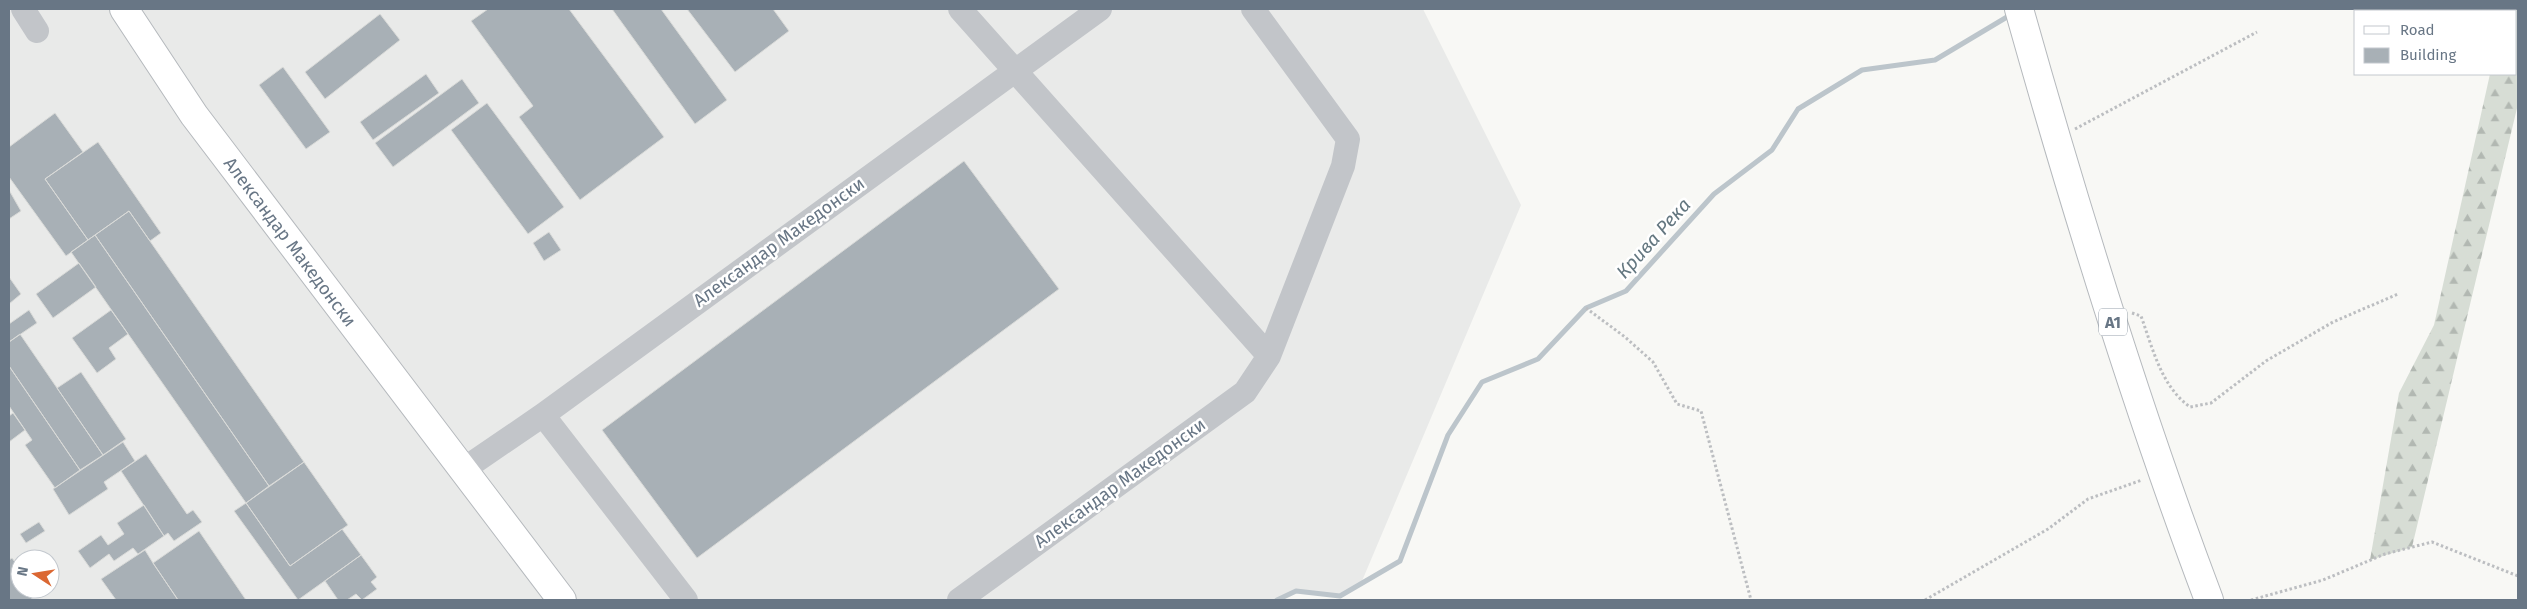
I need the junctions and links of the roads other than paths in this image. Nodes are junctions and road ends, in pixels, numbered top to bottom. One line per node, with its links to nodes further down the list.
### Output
1 (23, 9): 7 (lane)
2 (124, 9): 11 (main road, Александар Македонски)
3 (960, 9): 8 (lane)
4 (1100, 9): 8 (lane, Александар Македонски)
5 (1253, 9): 9 (lane, Александар Македонски)
6 (2019, 9): 15 (main road, A1)
7 (37, 31)
8 (1015, 69): 9 (lane); 10 (lane, Александар Македонски)
9 (1269, 356): 14 (lane, Александар Македонски)
10 (543, 414): 11 (lane, Александар Македонски); 13 (lane)
11 (464, 469): 12 (main road, Александар Македонски)
12 (562, 600)
13 (686, 600)
14 (959, 600)
15 (2209, 600)

